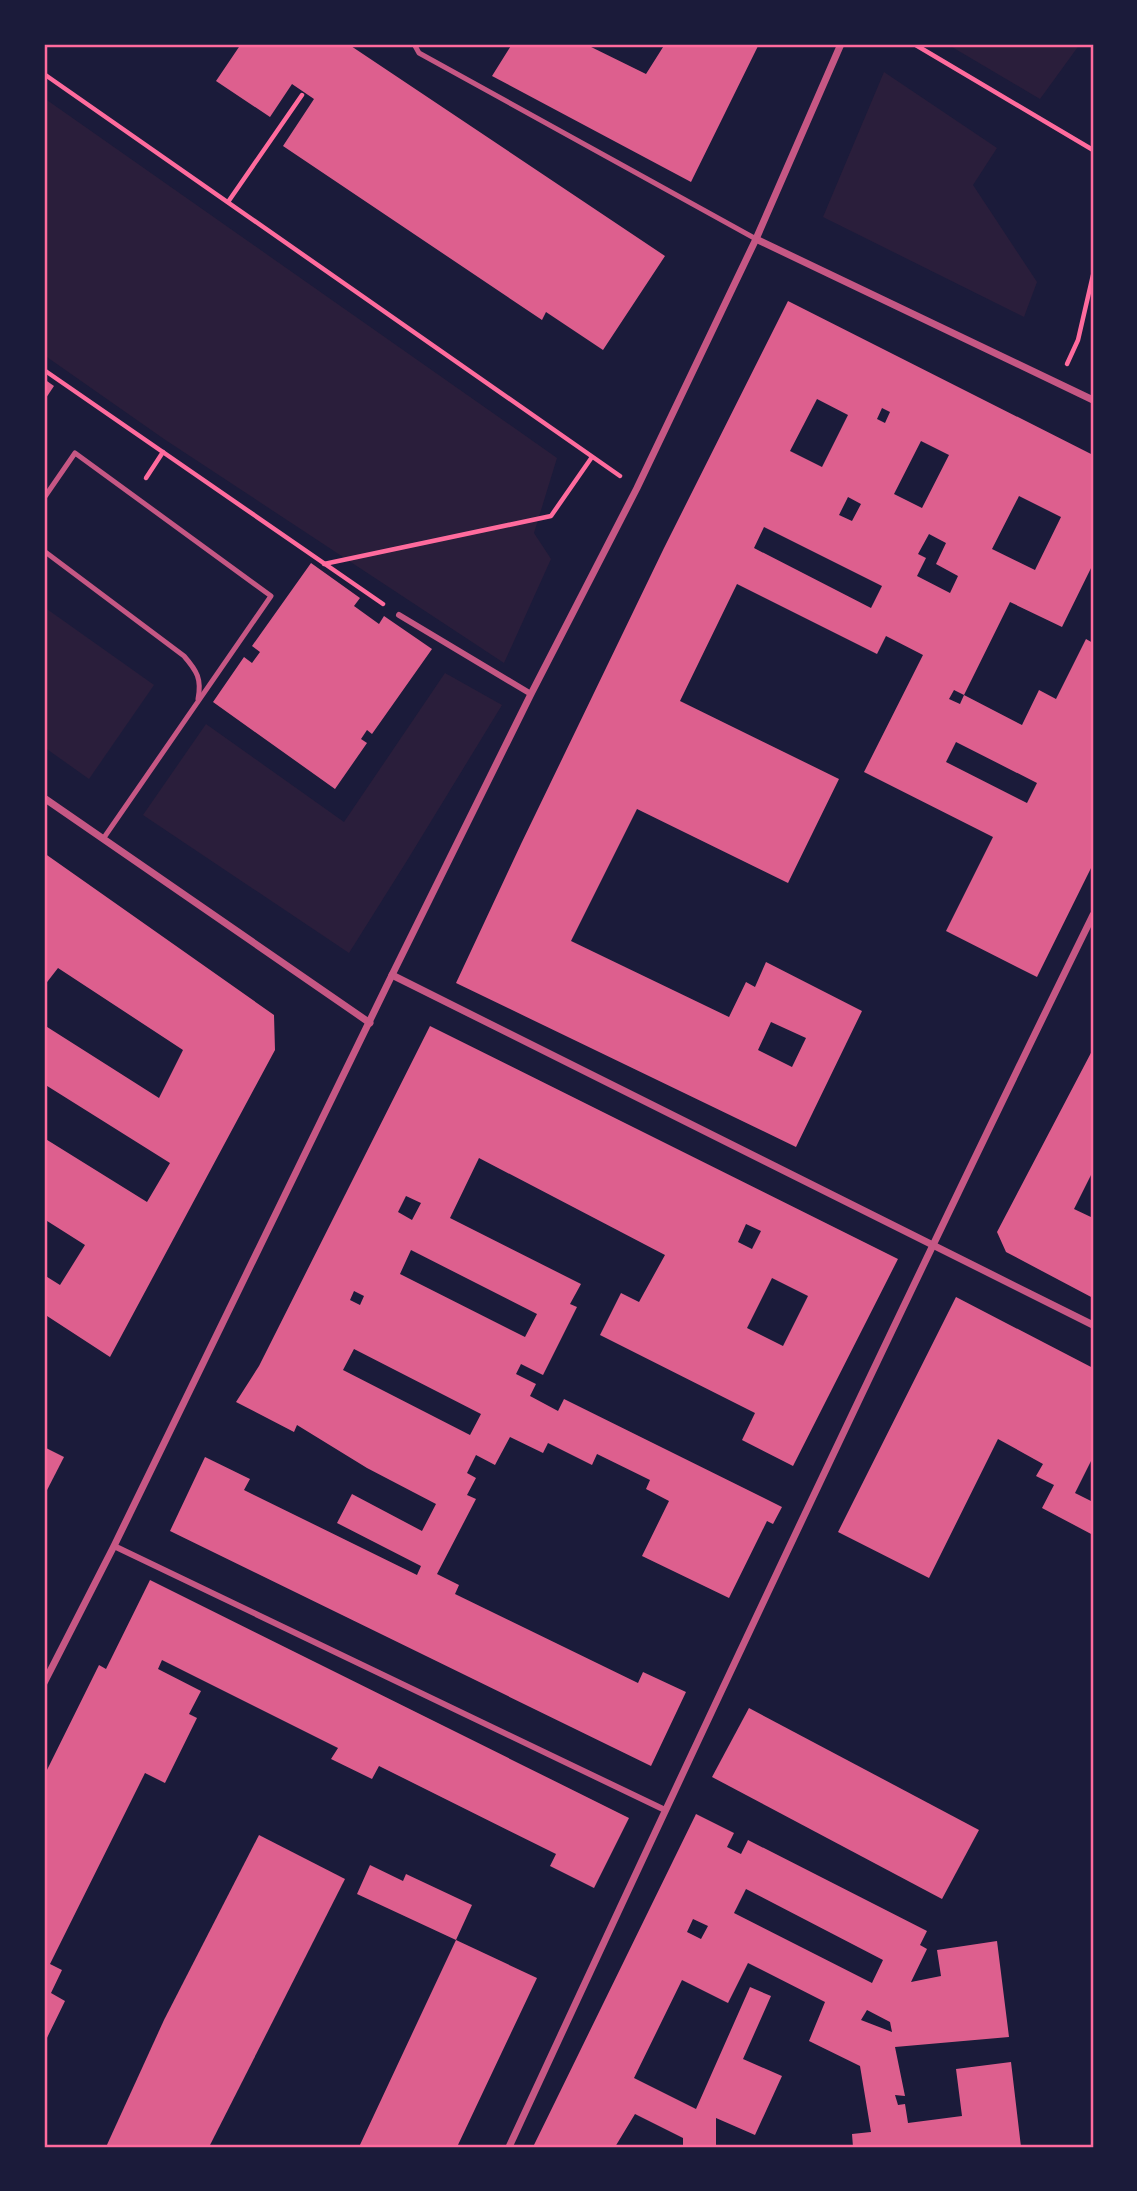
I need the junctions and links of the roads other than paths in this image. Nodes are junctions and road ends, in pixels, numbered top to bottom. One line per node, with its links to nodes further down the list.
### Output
1 (414, 44): 3 (lane)
2 (841, 44): 3 (street)
3 (757, 239): 4 (street); 8 (street)
4 (1093, 400)
5 (44, 498): 9 (lane)
6 (44, 551): 9 (lane)
7 (399, 615): 8 (street)
8 (531, 695): 13 (street)
9 (197, 702): 11 (lane)
10 (44, 798): 11 (street)
11 (103, 839): 14 (street)
12 (1093, 915): 15 (street)
13 (393, 975): 14 (street); 15 (street)
14 (370, 1023): 17 (street)
15 (932, 1243): 16 (street); 19 (street)
16 (1093, 1325)
17 (114, 1546): 18 (street); 19 (street)
18 (45, 1678)
19 (665, 1810): 20 (street)
20 (509, 2147)

